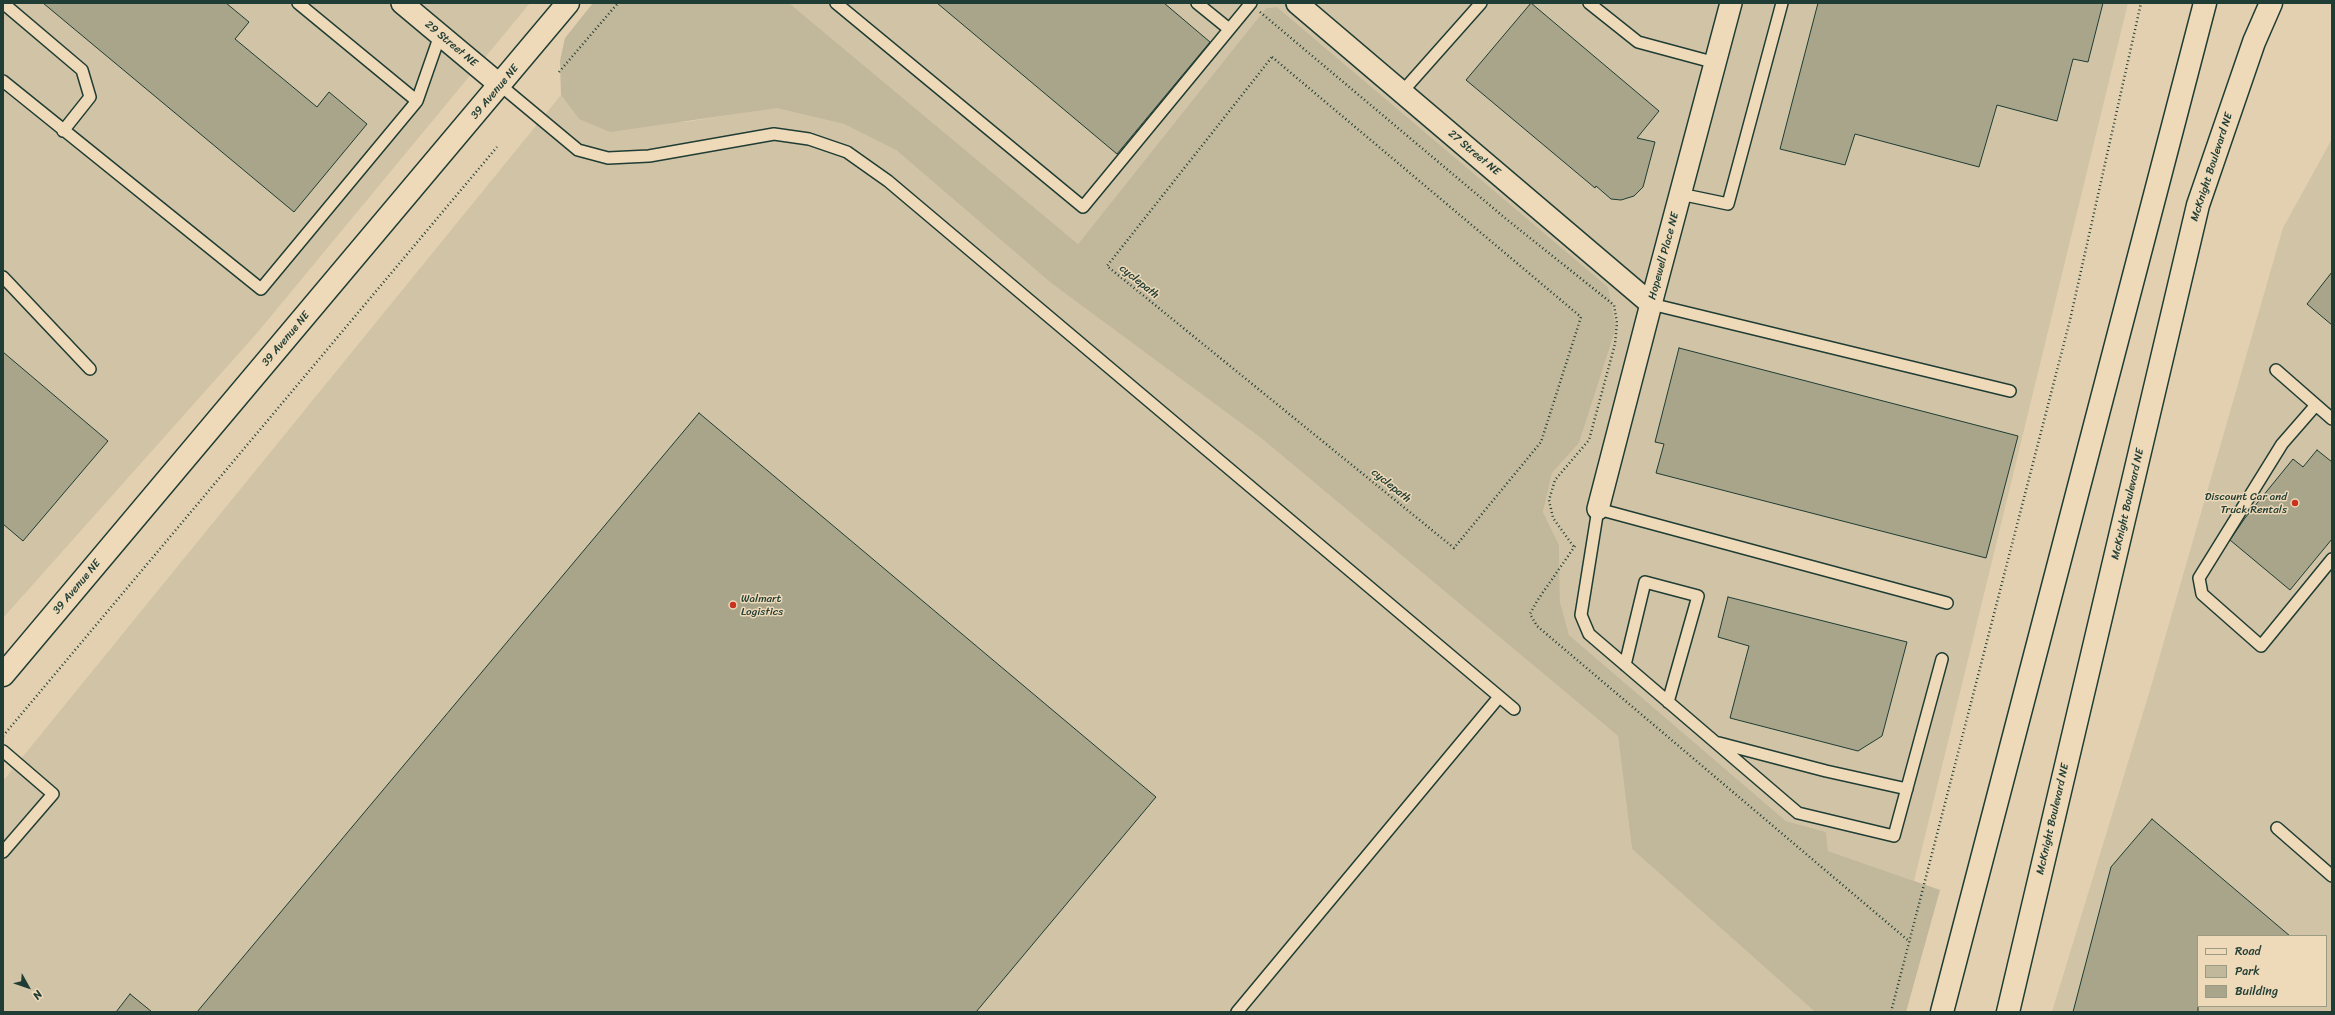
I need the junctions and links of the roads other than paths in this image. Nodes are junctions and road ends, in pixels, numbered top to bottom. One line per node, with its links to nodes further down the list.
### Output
1 (3, 3): 22 (lane)
2 (298, 3): 21 (lane)
3 (402, 3): 16 (street, 29 Street NE)
4 (568, 3): 19 (main road, 39 Avenue NE)
5 (836, 3): 15 (lane)
6 (1197, 3): 15 (lane)
7 (1297, 3): 20 (street, 27 Street NE)
8 (1481, 3): 20 (lane)
9 (1589, 3): 17 (lane)
10 (1730, 3): 17 (street, Hopewell Place NE)
11 (1782, 3): 23 (lane)
12 (2205, 3): 47 (main road)
13 (2271, 3): 48 (main road, McKnight Boulevard NE)
14 (1250, 4): 15 (lane)
15 (1229, 29)
16 (440, 35): 19 (street, 29 Street NE); 21 (lane)
17 (1716, 63): 23 (street, Hopewell Place NE)
18 (3, 81): 22 (lane)
19 (500, 85): 36 (main road, 39 Avenue NE); 37 (lane)
20 (1402, 92): 25 (street, 27 Street NE)
21 (416, 101): 22 (lane)
22 (63, 131)
23 (1680, 194): 25 (street, Hopewell Place NE)
24 (3, 277): 26 (lane)
25 (1651, 304): 28 (lane); 31 (street, Hopewell Place NE)
26 (90, 369)
27 (2276, 370): 29 (lane)
28 (2010, 391)
29 (2316, 404): 30 (lane); 32 (lane)
30 (2332, 419)
31 (1598, 509): 33 (lane); 35 (lane)
32 (2332, 559)
33 (1947, 603)
34 (1942, 658): 42 (lane)
35 (1625, 665): 38 (lane); 38 (lane)
36 (3, 675)
37 (1499, 697): 39 (lane); 46 (lane)
38 (1668, 702): 40 (lane)
39 (1514, 709)
40 (1715, 742): 42 (lane); 42 (lane)
41 (3, 751): 44 (lane)
42 (1906, 789)
43 (2277, 828): 45 (lane)
44 (3, 852)
45 (2332, 876)
46 (1238, 1012)
47 (1942, 1012)
48 (2008, 1012)

